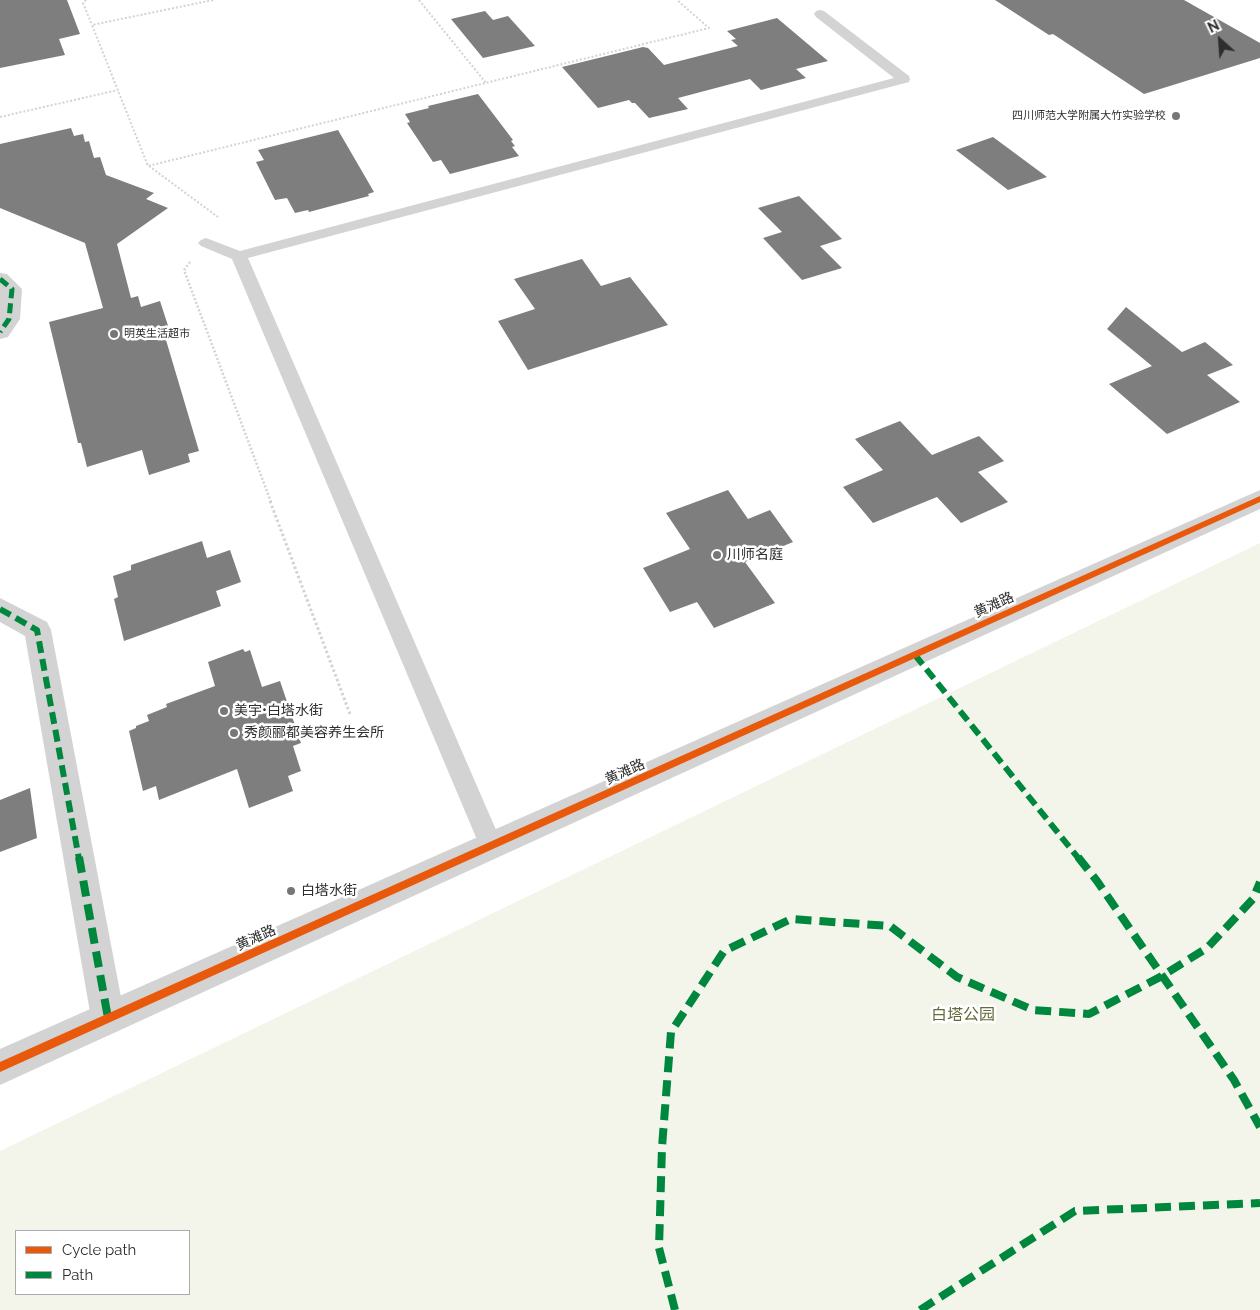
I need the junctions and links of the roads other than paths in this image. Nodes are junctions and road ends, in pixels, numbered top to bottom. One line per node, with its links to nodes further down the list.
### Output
1 (820, 14): 3 (lane)
2 (206, 242): 3 (lane)
3 (239, 256): 8 (lane)
4 (0, 279): 5 (street)
5 (0, 332)
6 (1260, 499): 8 (street, 黄滩路)
7 (0, 609): 9 (street)
8 (491, 846): 9 (street, 黄滩路)
9 (108, 1018): 10 (street, 黄滩路)
10 (0, 1067)

